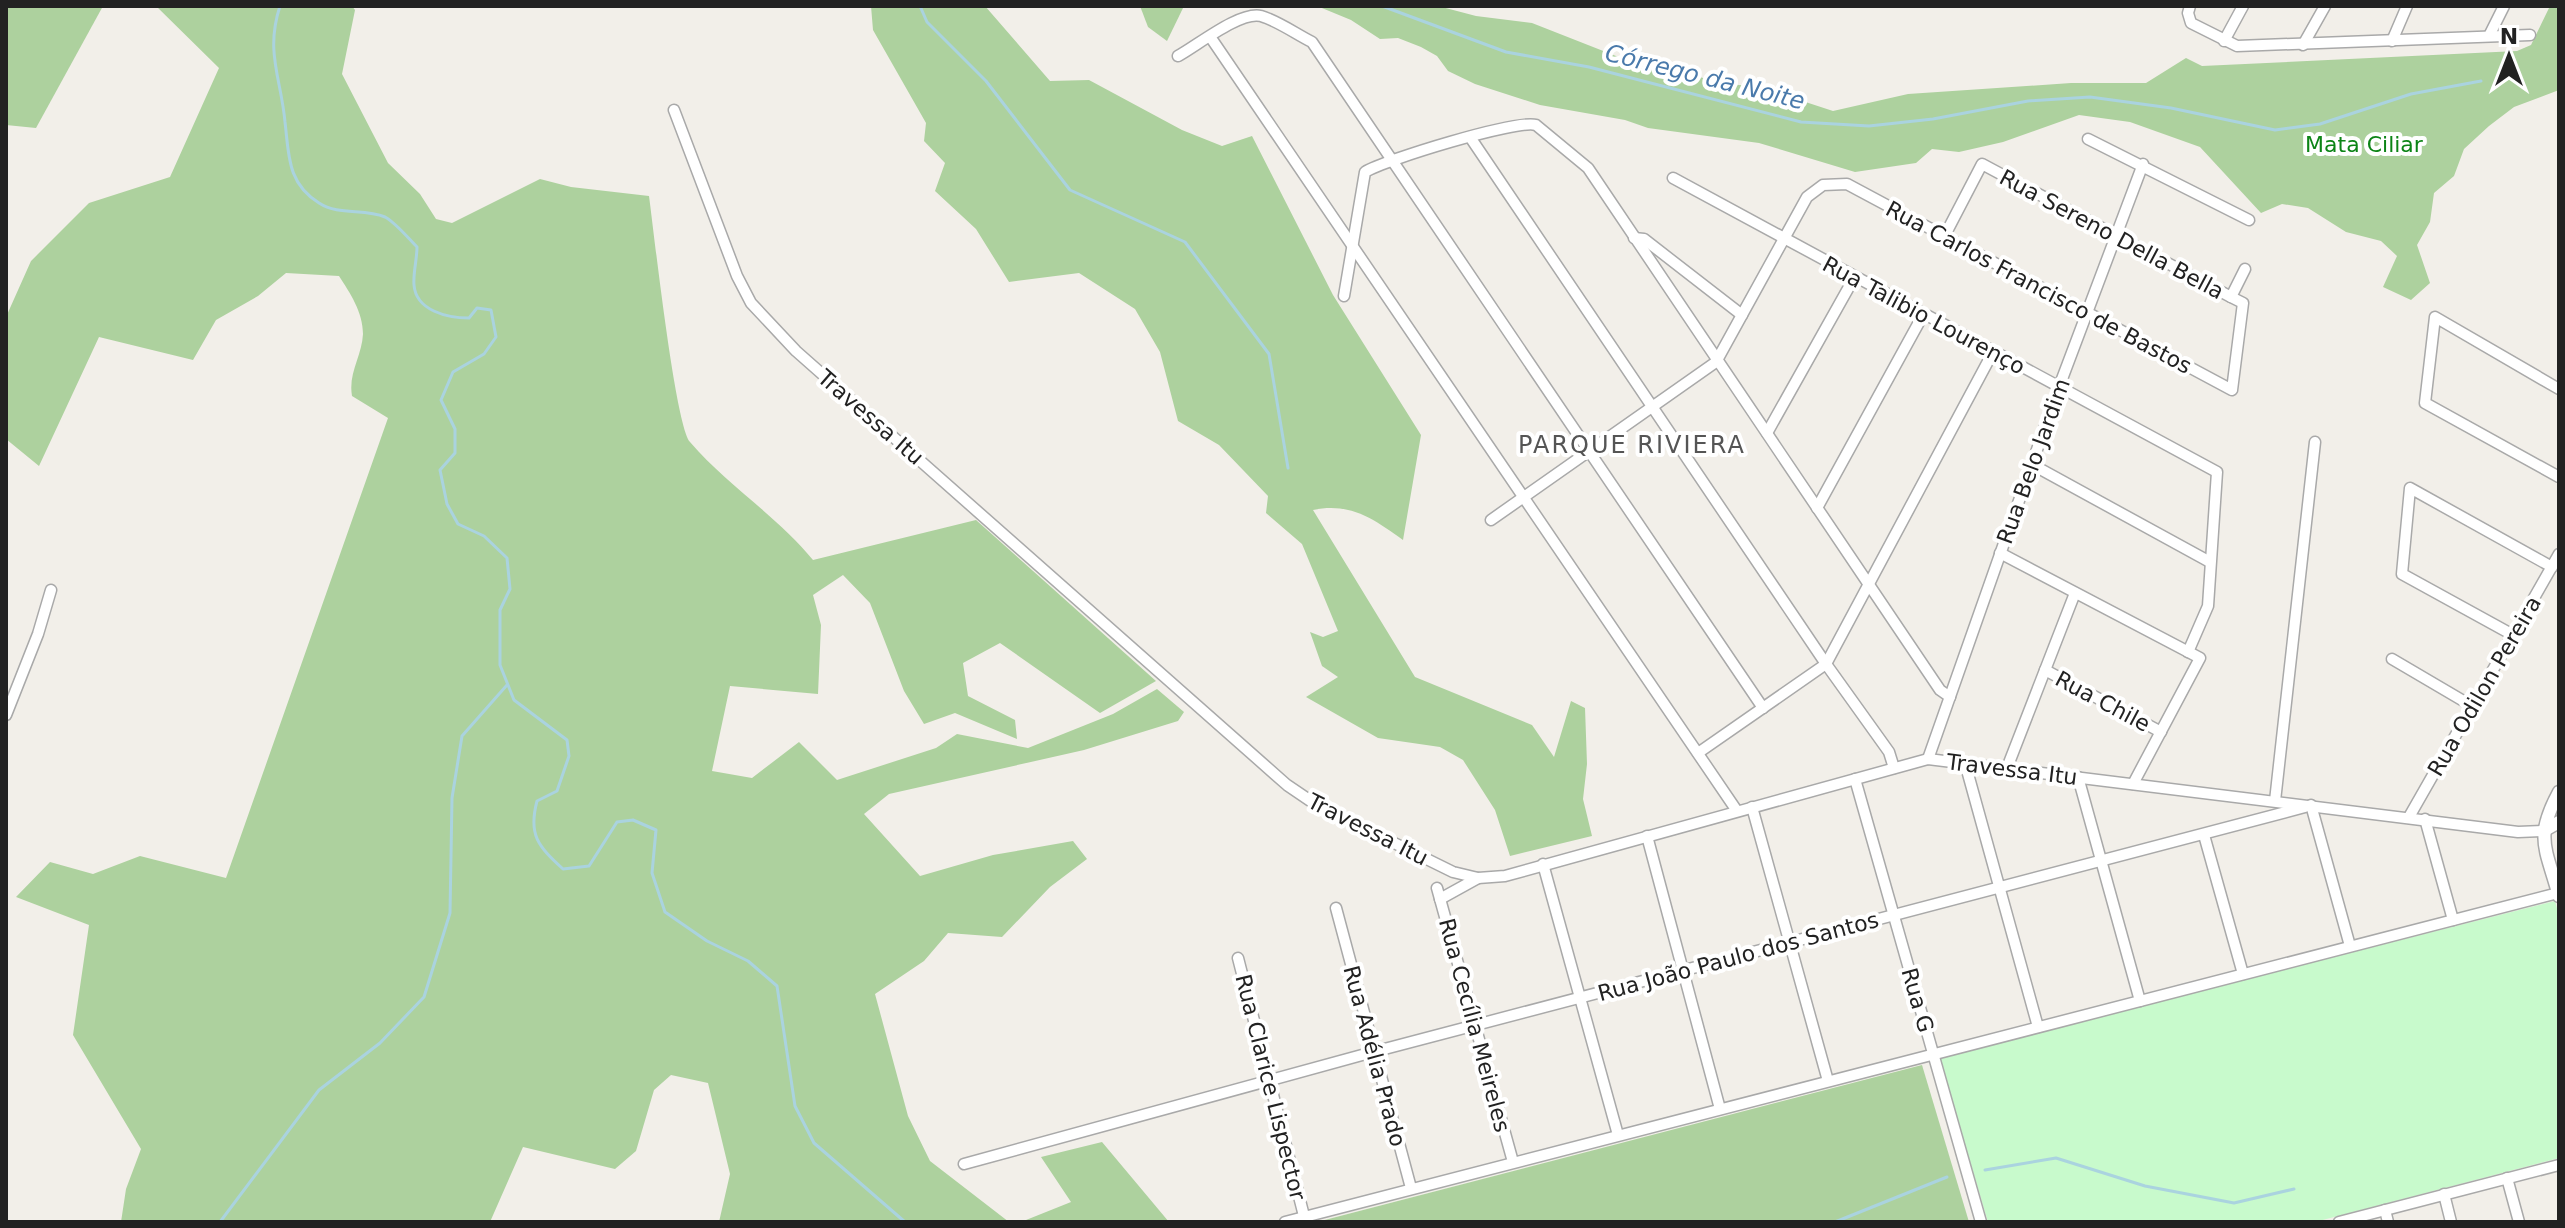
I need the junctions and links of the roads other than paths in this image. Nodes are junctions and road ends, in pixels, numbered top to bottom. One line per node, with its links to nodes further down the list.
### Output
1 (2190, 6): 9 (street)
2 (2243, 6): 9 (street)
3 (2325, 6): 11 (street)
4 (2407, 6): 10 (street)
5 (2504, 6): 7 (street)
6 (2530, 35): 7 (street)
7 (2489, 36): 10 (street)
8 (1211, 38): 12 (street); 16 (street); 24 (street)
9 (2224, 41): 11 (street)
10 (2392, 41): 11 (street)
11 (2303, 45)
12 (1178, 56)
13 (674, 110): 85 (street, Travessa Itu)
14 (1470, 137): 16 (street); 22 (street); 37 (street)
15 (2088, 139): 17 (street)
16 (1390, 161): 24 (street); 40 (street)
17 (2143, 164): 19 (street); 21 (street, Rua Belo Jardim)
18 (1673, 178): 23 (street, Rua Talibio Lourenço)
19 (2249, 220)
20 (1944, 237): 21 (street, Rua Sereno Della Bella); 23 (street, Rua Carlos Francisco de Bastos); 29 (street, Rua Carlos Francisco de Bastos)
21 (2115, 237): 28 (street, Rua Sereno Della Bella); 29 (street, Rua Belo Jardim)
22 (1634, 238): 30 (street); 33 (street)
23 (1783, 240): 26 (street, Rua Talibio Lourenço); 30 (street)
24 (1353, 244): 27 (street); 43 (street)
25 (2245, 269): 28 (street)
26 (1854, 278): 31 (street, Rua Talibio Lourenço); 38 (street)
27 (1344, 296)
28 (2231, 297): 36 (street, Rua Sereno Della Bella)
29 (2086, 314): 34 (street, Rua Belo Jardim); 36 (street, Rua Carlos Francisco de Bastos)
30 (1742, 315): 33 (street)
31 (1923, 315): 32 (street, Rua Talibio Lourenço); 44 (street)
32 (1993, 352): 34 (street, Rua Talibio Lourenço); 50 (street)
33 (1716, 362): 37 (street); 38 (street)
34 (2059, 387): 41 (street, Rua Belo Jardim); 48 (street, Rua Talibio Lourenço)
35 (2559, 389): 42 (street)
36 (2232, 390)
37 (1652, 408): 40 (street); 56 (street)
38 (1767, 433): 44 (street)
39 (2315, 442): 72 (street)
40 (1589, 452): 43 (street); 60 (street)
41 (2031, 464): 46 (street, Rua Belo Jardim); 48 (street)
42 (2559, 477)
43 (1524, 497): 45 (street); 63 (street)
44 (1817, 508): 50 (street)
45 (1491, 520)
46 (2000, 553): 52 (street); 58 (street, Rua Belo Jardim)
47 (2559, 554): 49 (street, Rua Odilon Pereira)
48 (2210, 562): 54 (street)
49 (2552, 567): 53 (street, Rua Odilon Pereira); 53 (street)
50 (1869, 585): 56 (street); 58 (street)
51 (51, 590): 61 (street)
52 (2075, 593): 54 (street); 57 (street)
53 (2513, 635): 59 (street, Rua Odilon Pereira)
54 (2188, 652): 62 (street)
55 (2392, 659): 59 (street)
56 (1826, 664): 60 (street); 66 (street)
57 (2045, 670): 62 (street, Rua Chile); 67 (street)
58 (1950, 697): 64 (street, Rua Belo Jardim)
59 (2472, 706): 77 (street, Rua Odilon Pereira)
60 (1763, 708): 63 (street)
61 (6, 715)
62 (2161, 732): 70 (street)
63 (1698, 753): 75 (street)
64 (1928, 759): 65 (street, Travessa Itu); 66 (street, Travessa Itu)
65 (1965, 763): 67 (street, Travessa Itu); 86 (street)
66 (1894, 768): 69 (street, Travessa Itu)
67 (2007, 768): 68 (street, Travessa Itu)
68 (2078, 777): 70 (street, Travessa Itu); 83 (street)
69 (1855, 779): 74 (street, Travessa Itu); 89 (street, Rua G)
70 (2133, 784): 72 (street, Travessa Itu)
71 (2559, 792): 80 (street)
72 (2275, 801): 73 (street, Travessa Itu)
73 (2311, 805): 77 (street, Rua João Paulo dos Santos); 81 (street, Rua João Paulo dos Santos); 92 (street)
74 (1752, 807): 75 (street, Travessa Itu); 91 (street)
75 (1737, 811): 82 (street, Travessa Itu)
76 (2559, 811): 80 (street)
77 (2409, 817): 78 (street, Rua João Paulo dos Santos)
78 (2425, 819): 80 (street, Rua João Paulo dos Santos); 90 (street)
79 (2559, 822): 80 (street)
80 (2544, 825): 87 (street)
81 (2204, 835): 83 (street, Rua João Paulo dos Santos); 95 (street)
82 (1647, 836): 84 (street, Travessa Itu); 94 (street)
83 (2101, 861): 86 (street, Rua João Paulo dos Santos); 97 (street)
84 (1543, 864): 85 (street, Travessa Itu); 96 (street)
85 (1478, 878): 98 (street, Rua Cecília Meireles)
86 (1999, 888): 89 (street, Rua João Paulo dos Santos); 99 (street)
87 (2559, 894): 90 (street)
88 (1336, 908): 100 (street, Rua Adélia Prado)
89 (1894, 916): 91 (street, Rua João Paulo dos Santos); 101 (street, Rua G)
90 (2453, 920): 92 (street)
91 (1788, 943): 94 (street, Rua João Paulo dos Santos); 103 (street)
92 (2350, 946): 95 (street)
93 (1238, 958): 102 (street, Rua Clarice Lispector)
94 (1683, 971): 96 (street, Rua João Paulo dos Santos); 104 (street)
95 (2243, 974): 97 (street)
96 (1579, 998): 98 (street, Rua João Paulo dos Santos); 105 (street)
97 (2140, 1001): 99 (street)
98 (1474, 1025): 100 (street, Rua João Paulo dos Santos); 106 (street, Rua Cecília Meireles)
99 (2038, 1027): 101 (street)
100 (1373, 1052): 102 (street, Rua João Paulo dos Santos); 110 (street, Rua Adélia Prado)
101 (1933, 1055): 103 (street); 115 (street, Rua G)
102 (1267, 1080): 107 (street, Rua João Paulo dos Santos); 113 (street, Rua Clarice Lispector)
103 (1828, 1081): 104 (street)
104 (1720, 1109): 105 (street)
105 (1618, 1135): 106 (street)
106 (1513, 1162): 110 (street)
107 (964, 1164)
108 (2559, 1165): 109 (street)
109 (2507, 1178): 111 (street); 119 (street)
110 (1411, 1188): 113 (street)
111 (2444, 1194): 112 (street); 118 (street)
112 (2385, 1210): 116 (street); 117 (street)
113 (1304, 1216): 114 (street)
114 (1285, 1222)
115 (1981, 1222)
116 (2339, 1222)
117 (2388, 1222)
118 (2451, 1222)
119 (2519, 1222)

